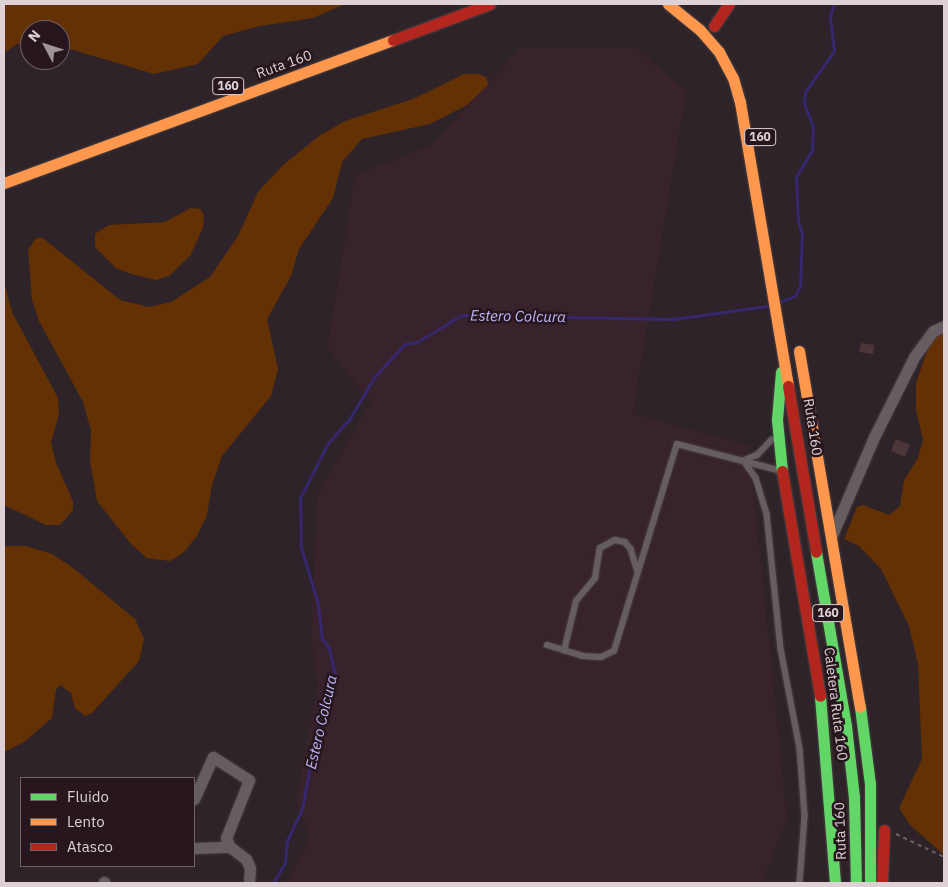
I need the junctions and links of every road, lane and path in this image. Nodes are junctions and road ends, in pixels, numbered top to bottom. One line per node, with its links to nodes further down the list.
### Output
1 (490, 4): 5 (main road, Ruta 160 / 160)
2 (668, 4): 8 (main road, Ruta 160 / 160)
3 (729, 4): 4 (main road)
4 (723, 36)
5 (4, 183)
6 (944, 326): 12 (street)
7 (796, 336): 12 (main road, Ruta 160 / 160)
8 (784, 345): 9 (main road, Caletera Ruta 160); 25 (main road, Ruta 160 / 160)
9 (777, 420): 10 (lane); 11 (main road, Caletera Ruta 160)
10 (744, 461): 11 (lane); 13 (lane); 23 (lane)
11 (782, 471): 24 (main road, Caletera Ruta 160)
12 (832, 537): 16 (main road, Ruta 160 / 160)
13 (639, 573): 15 (lane); 15 (lane)
14 (547, 645): 15 (lane)
15 (564, 651)
16 (864, 729): 18 (main road); 26 (main road, Ruta 160 / 160)
17 (195, 797): 19 (street)
18 (884, 830): 21 (path); 27 (main road)
19 (230, 847): 20 (street); 22 (street)
20 (195, 848)
21 (944, 857)
22 (249, 883)
23 (800, 883)
24 (835, 883)
25 (856, 883)
26 (870, 883)
27 (882, 883)

